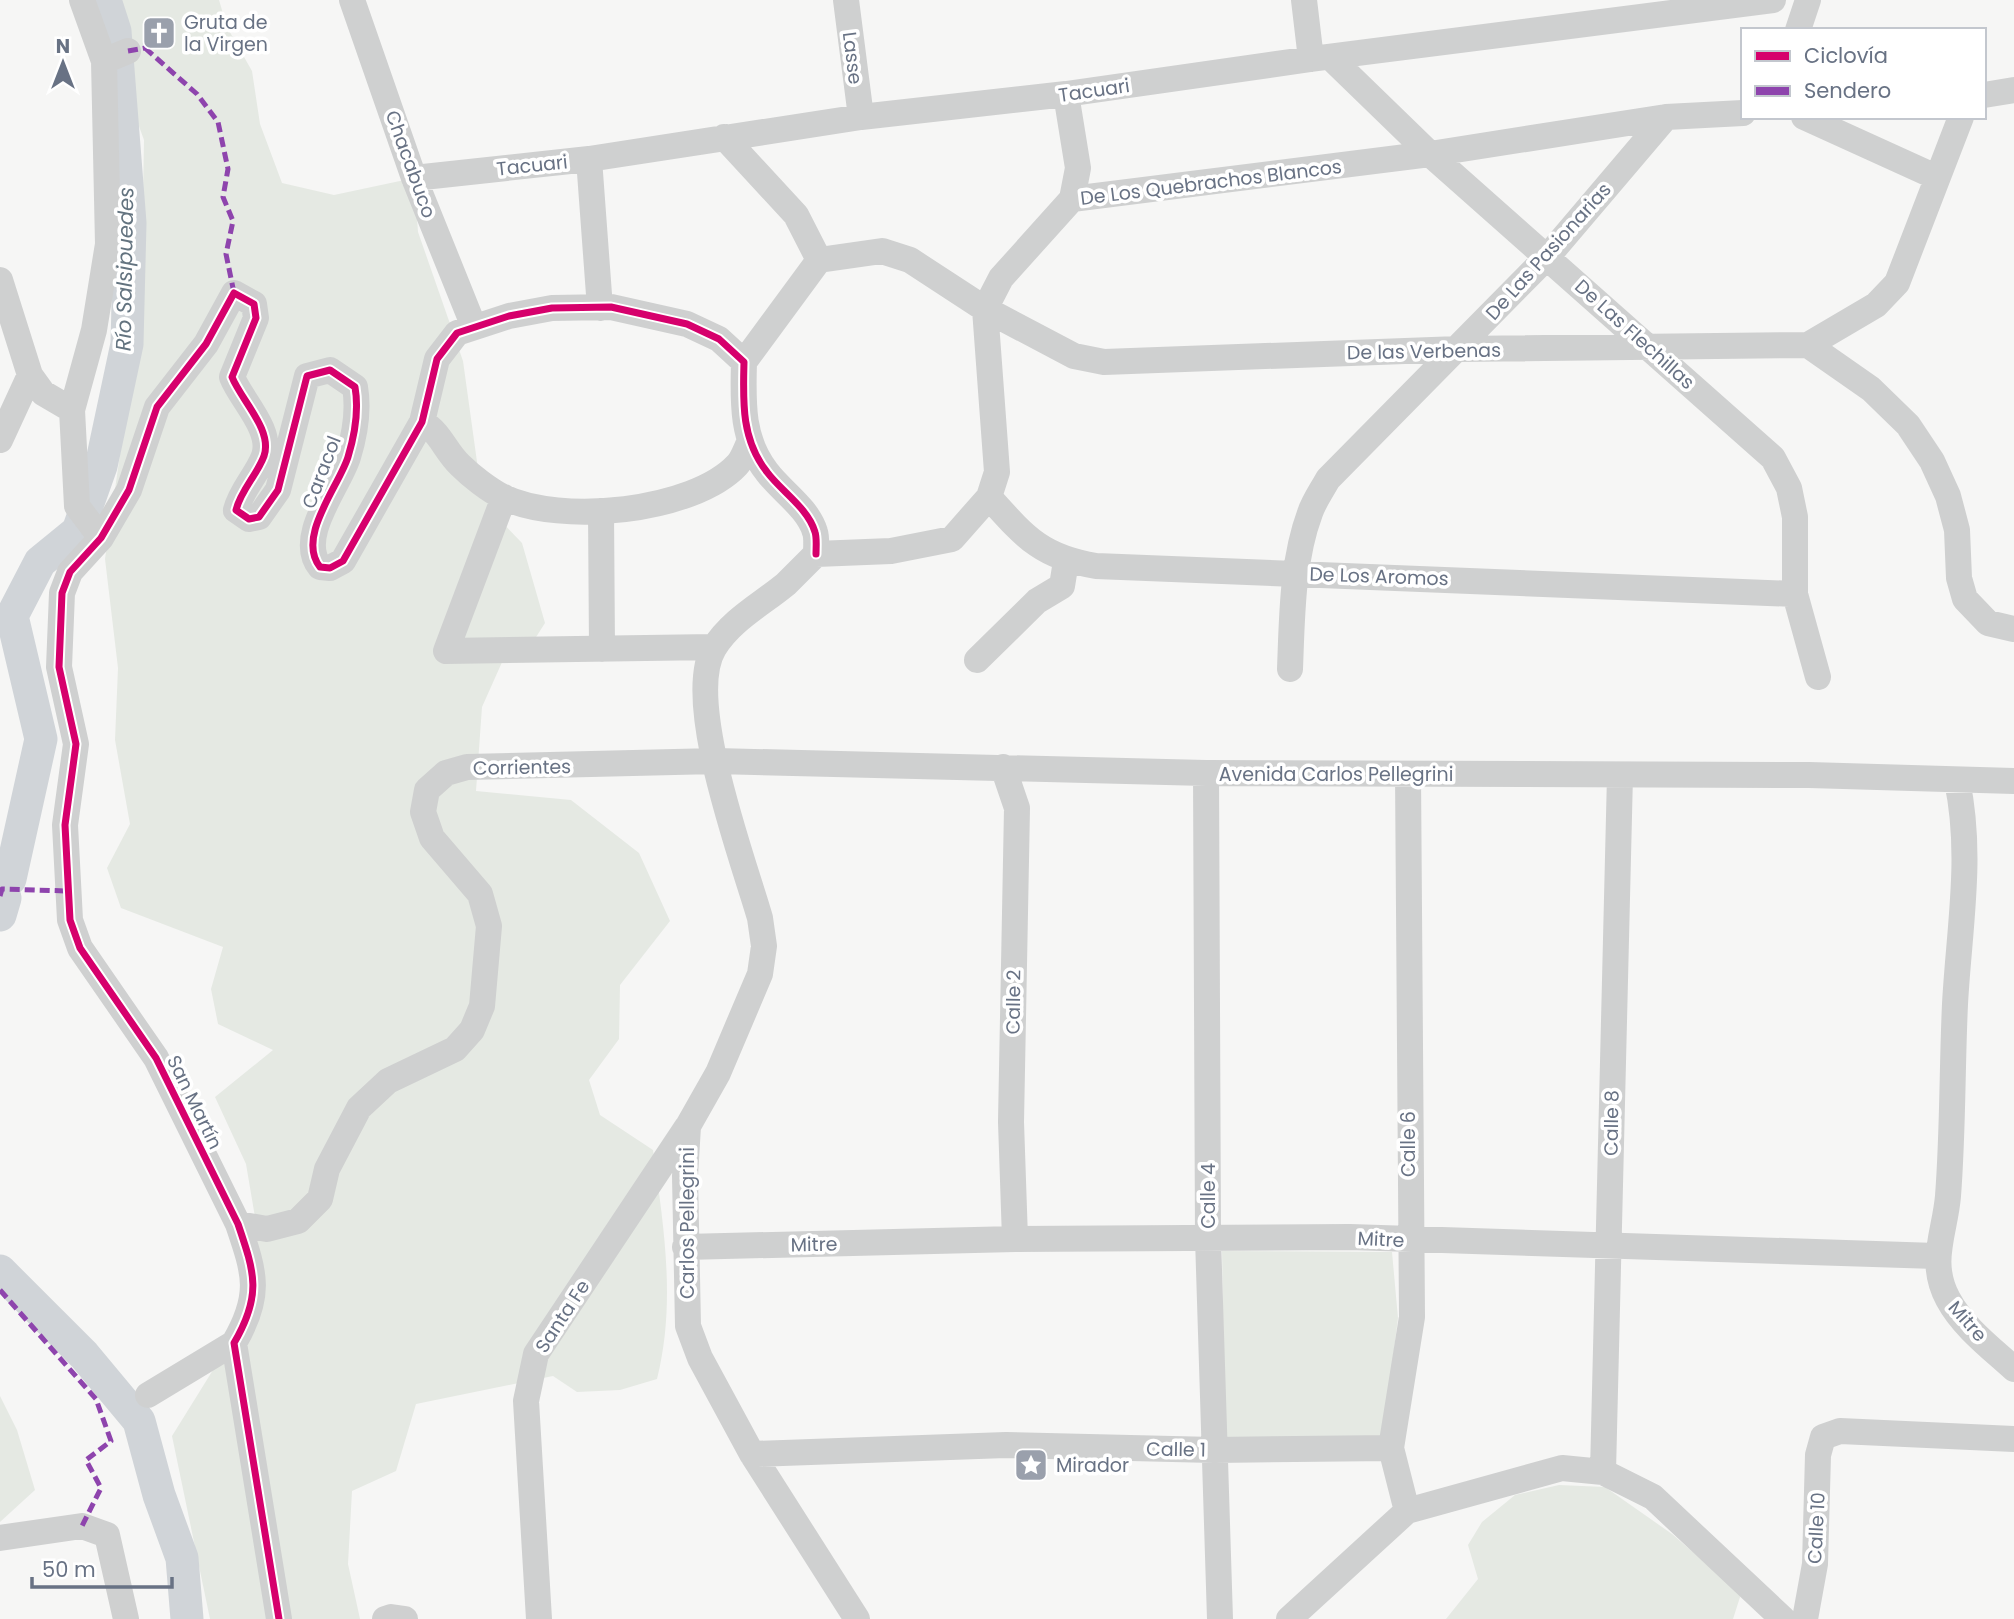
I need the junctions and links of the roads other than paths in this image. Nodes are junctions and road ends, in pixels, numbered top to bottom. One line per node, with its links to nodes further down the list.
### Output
1 (82, 0): 35 (street)
2 (352, 0): 21 (street, Chacabuco)
3 (846, 0): 14 (street, Lasse)
4 (1304, 0): 9 (street)
5 (1767, 0): 6 (street, Tacuari); 9 (street, Tacuari)
6 (1773, 0)
7 (1808, 0): 8 (street)
8 (1799, 28)
9 (1320, 58): 11 (street, Tacuari); 19 (street, De Las Flechillas)
10 (2014, 90): 12 (street)
11 (1066, 94): 14 (street, Tacuari); 23 (street)
12 (1986, 95)
13 (1741, 113): 15 (street, De Los Quebrachos Blancos)
14 (861, 117): 18 (street, Tacuari)
15 (1666, 117): 19 (street, De Los Quebrachos Blancos); 24 (street, De Las Pasionarias)
16 (1808, 119): 22 (street)
17 (1960, 119): 22 (street)
18 (724, 137): 20 (street, Tacuari); 25 (street)
19 (1430, 154): 23 (street, De Los Quebrachos Blancos); 24 (street, De Las Flechillas)
20 (589, 159): 21 (street, Tacuari); 27 (street)
21 (414, 177): 29 (street, Chacabuco)
22 (1936, 177): 30 (street)
23 (1072, 199): 28 (street, De Los Quebrachos Blancos)
24 (1548, 256): 31 (street, De Las Flechillas); 32 (street, De Las Pasionarias)
25 (819, 260): 28 (street, De las Verbenas); 33 (street)
26 (0, 280): 34 (street)
27 (600, 308): 29 (street, Caracol); 33 (street, Caracol)
28 (985, 309): 32 (street, De las Verbenas); 40 (street)
29 (474, 327): 36 (street, Caracol)
30 (1808, 345): 31 (street, De las Verbenas); 47 (street)
31 (1650, 347): 32 (street, De las Verbenas); 46 (street, De Las Flechillas)
32 (1459, 349): 45 (street, De Las Pasionarias)
33 (744, 362): 38 (street)
34 (30, 375): 35 (street); 37 (street)
35 (72, 410): 42 (street)
36 (422, 422): 39 (street); 42 (street, Caracol)
37 (0, 440)
38 (750, 441): 41 (street); 43 (street)
39 (504, 497): 41 (street); 49 (street)
40 (989, 497): 43 (street); 44 (street, De Los Aromos)
41 (601, 511): 49 (street)
42 (101, 538): 61 (street, San Martín)
43 (816, 554): 48 (street)
44 (1066, 561): 45 (street, De Los Aromos); 50 (street)
45 (1298, 572): 46 (street, De Los Aromos); 51 (street, De Las Pasionarias)
46 (1795, 594): 52 (street, De Las Flechillas)
47 (2014, 629)
48 (714, 647): 49 (street); 53 (street, Carlos Pellegrini)
49 (602, 649)
50 (977, 660)
51 (1290, 669)
52 (1818, 677)
53 (716, 761): 54 (street, Avenida Carlos Pellegrini); 60 (street, Carlos Pellegrini); 61 (street, Corrientes)
54 (1003, 767): 55 (street, Avenida Carlos Pellegrini); 63 (street, Calle 2)
55 (1206, 773): 56 (street, Avenida Carlos Pellegrini); 62 (street, Calle 4)
56 (1408, 774): 57 (street, Avenida Carlos Pellegrini); 64 (street, Calle 6)
57 (1620, 775): 59 (street, Avenida Carlos Pellegrini); 65 (street, Calle 8)
58 (2014, 780): 59 (street, Avenida Carlos Pellegrini)
59 (1957, 781): 67 (street)
60 (688, 1126): 66 (street, Carlos Pellegrini); 82 (street, Santa Fe)
61 (237, 1224): 68 (street, San Martín)
62 (1208, 1238): 63 (street, Mitre); 64 (street, Mitre); 73 (street, Calle 4)
63 (1015, 1239): 66 (street, Mitre)
64 (1409, 1241): 65 (street, Mitre); 72 (street, Calle 6)
65 (1609, 1246): 67 (street, Mitre); 75 (street, Calle 8)
66 (685, 1247): 74 (street, Carlos Pellegrini)
67 (1936, 1256): 69 (street, Mitre)
68 (234, 1343): 70 (street); 79 (street)
69 (2014, 1369)
70 (148, 1395)
71 (2014, 1438): 87 (street, Calle 10)
72 (1391, 1448): 73 (street, Calle 1); 76 (street, Calle 6)
73 (1214, 1450): 74 (street, Calle 1); 84 (street, Calle 4)
74 (752, 1454): 83 (street, Carlos Pellegrini)
75 (1604, 1472): 76 (street); 86 (street)
76 (1407, 1511): 85 (street)
77 (0, 1538): 78 (street)
78 (126, 1619)
79 (279, 1619)
80 (386, 1619): 81 (street)
81 (405, 1619)
82 (539, 1619)
83 (857, 1619)
84 (1220, 1619)
85 (1289, 1619)
86 (1783, 1619)
87 (1805, 1619)

